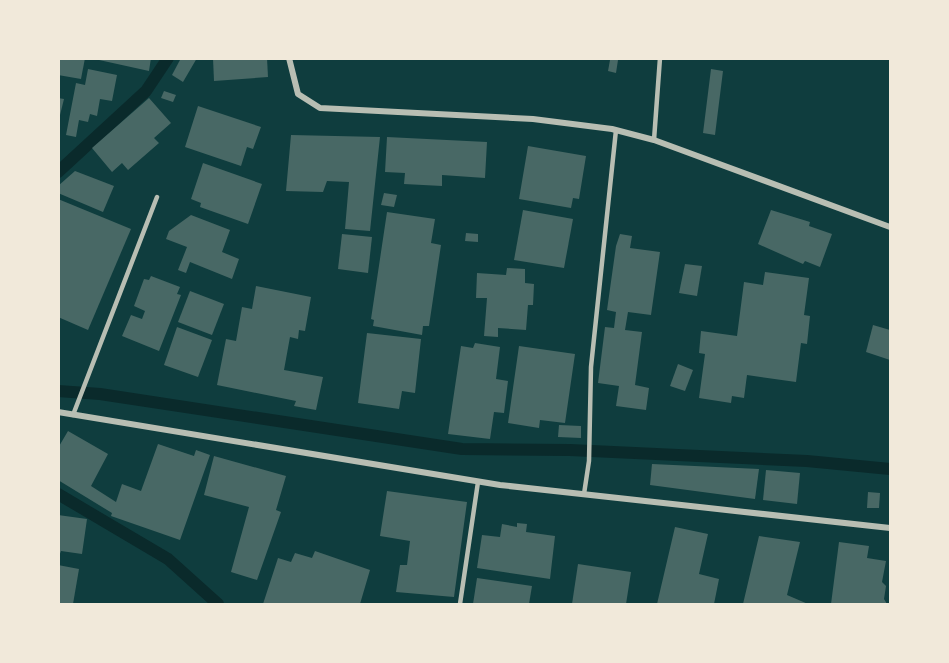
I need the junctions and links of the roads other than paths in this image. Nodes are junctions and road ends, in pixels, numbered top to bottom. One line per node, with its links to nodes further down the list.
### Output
1 (289, 58): 3 (street)
2 (660, 58): 4 (lane)
3 (616, 130): 4 (street); 10 (lane)
4 (654, 140): 6 (street)
5 (156, 197): 8 (lane)
6 (891, 227)
7 (58, 412): 8 (street)
8 (73, 415): 9 (street)
9 (478, 482): 10 (street); 12 (lane)
10 (584, 494): 11 (street)
11 (891, 528)
12 (460, 604)

